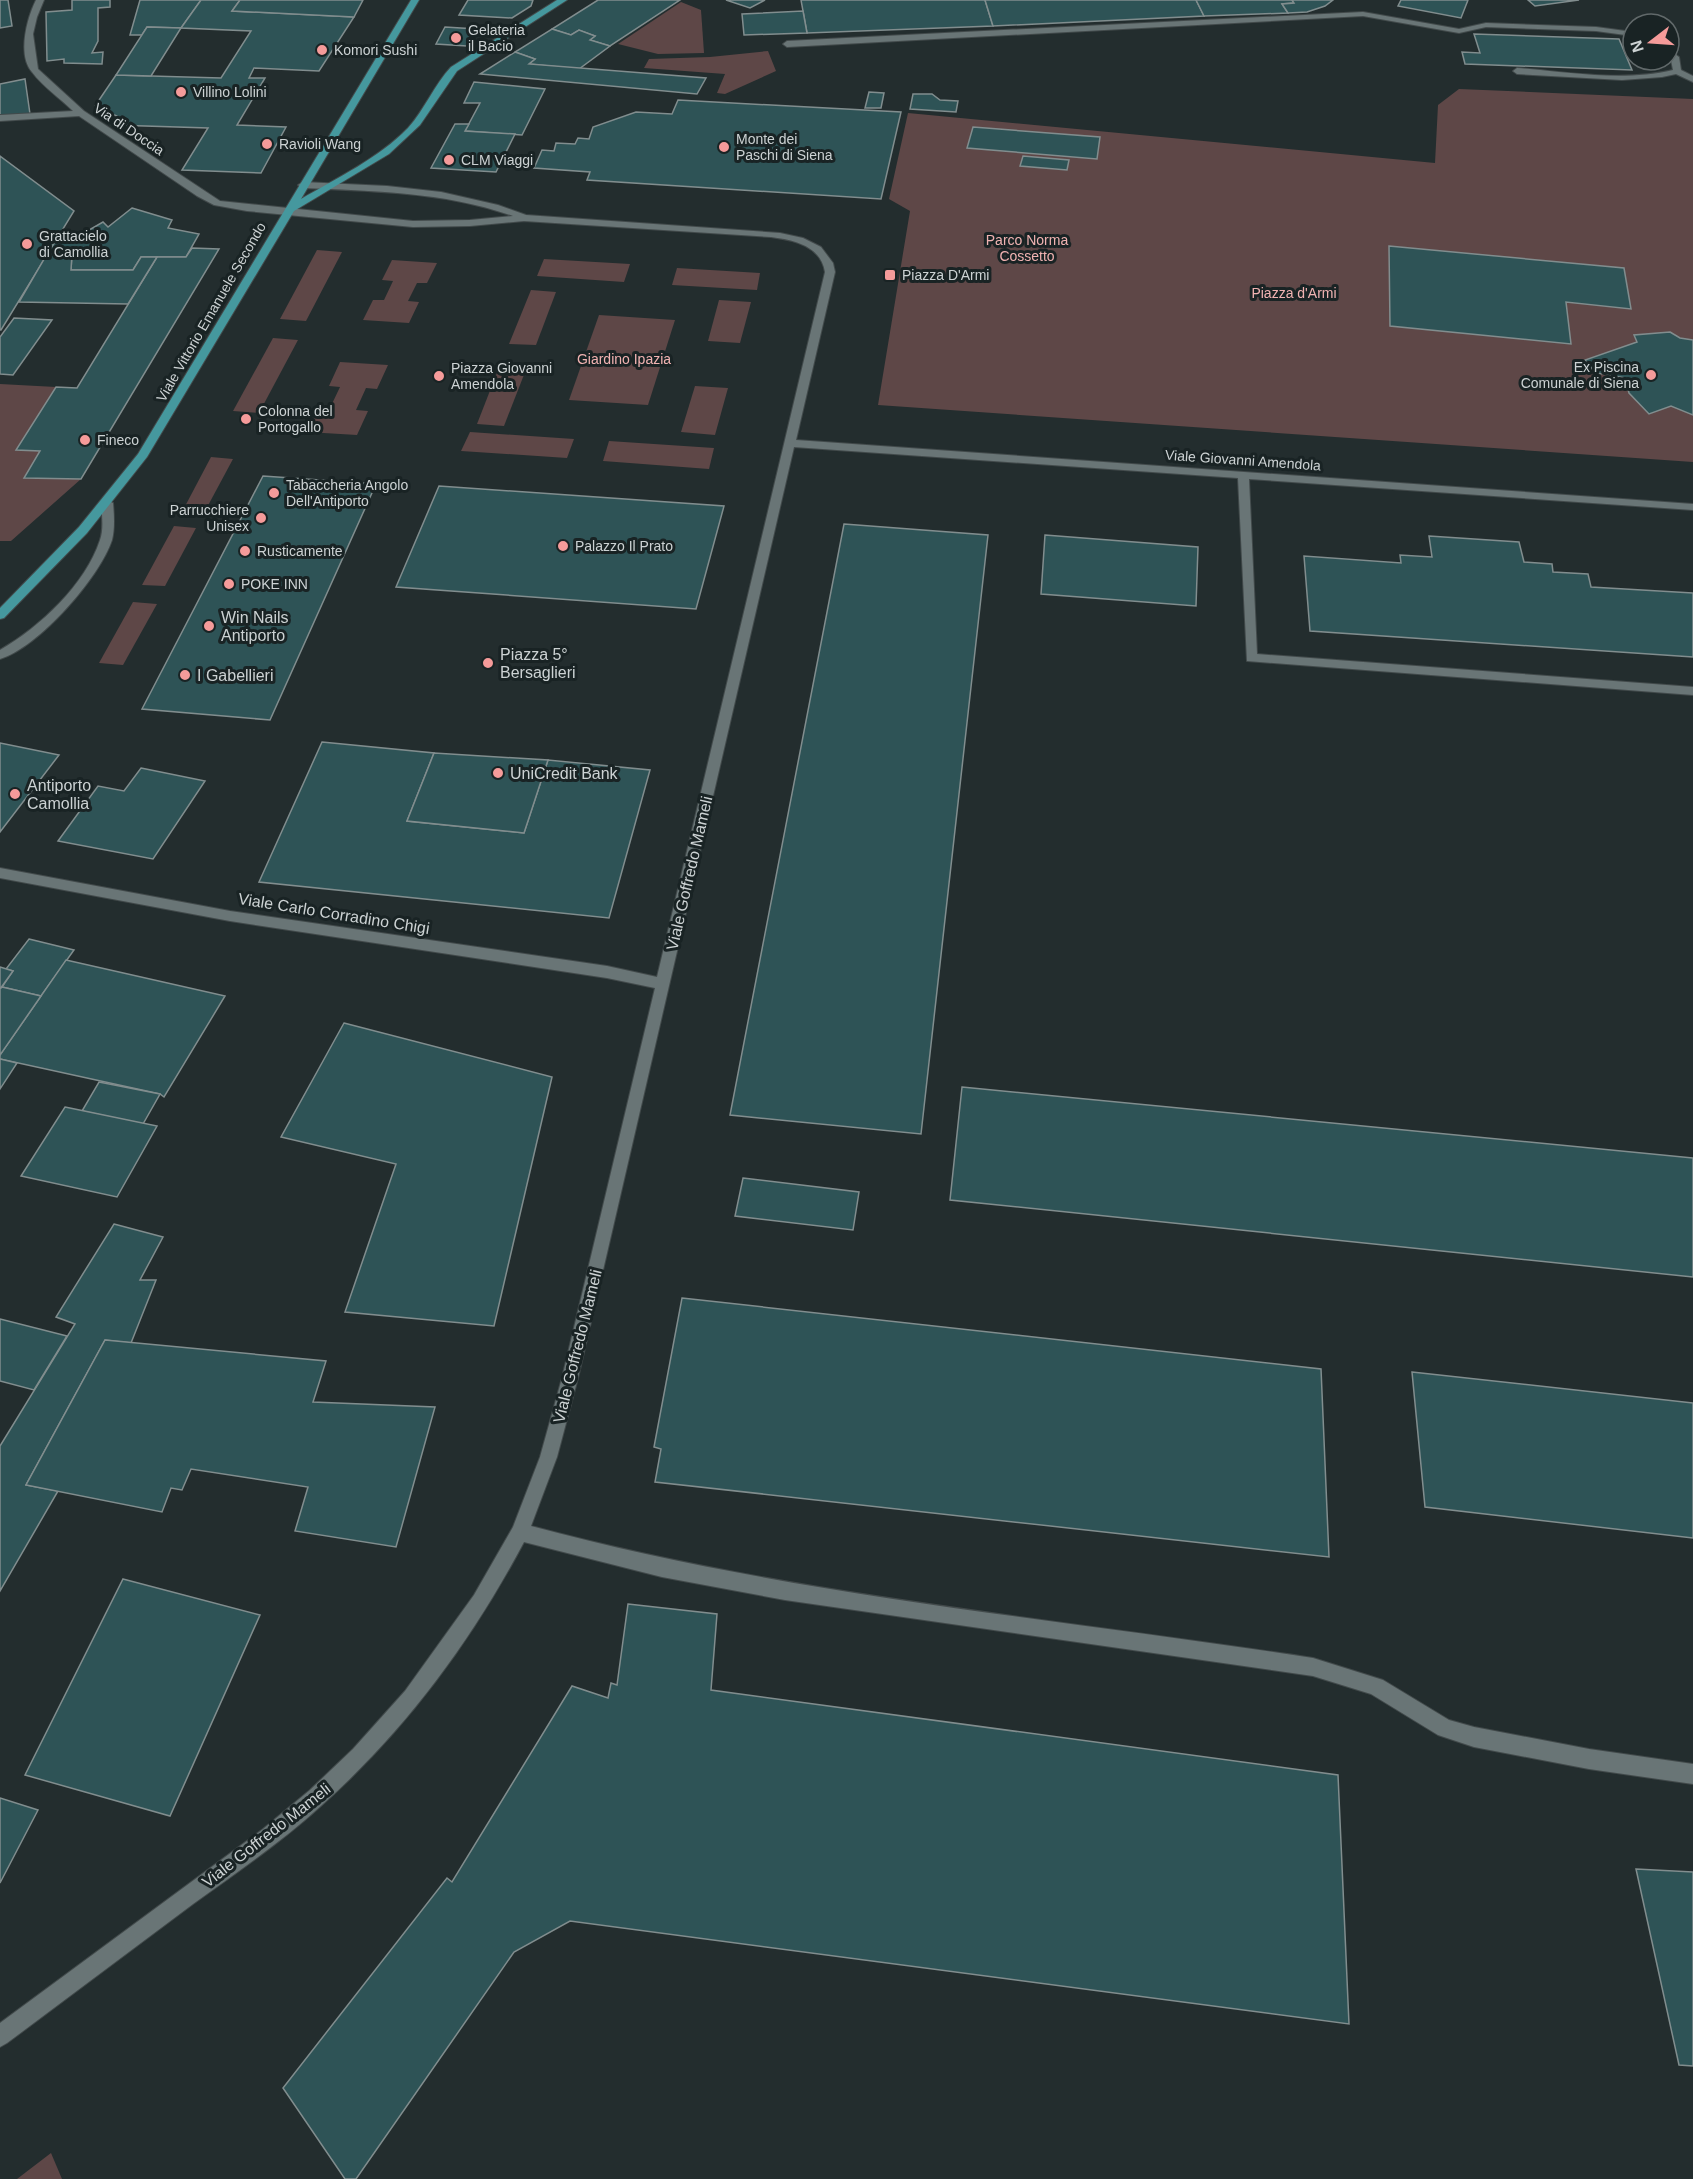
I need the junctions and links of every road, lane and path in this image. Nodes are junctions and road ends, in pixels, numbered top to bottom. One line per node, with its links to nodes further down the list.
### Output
1 (40, 0): 8 (street, Via di Doccia)
2 (415, 0): 10 (main road, Viale Vittorio Emanuele Secondo)
3 (563, 0): 11 (main road)
4 (1621, 32): 5 (street)
5 (787, 44)
6 (1517, 72): 7 (street)
7 (1671, 72)
8 (81, 113): 9 (street); 12 (street, Via di Doccia)
9 (0, 118)
10 (303, 185): 11 (street); 12 (main road, Viale Vittorio Emanuele Secondo)
11 (328, 186): 12 (main road); 13 (street)
12 (288, 211): 13 (street, Via di Doccia); 16 (main road, Viale Vittorio Emanuele Secondo)
13 (524, 218): 14 (street)
14 (790, 443): 15 (street, Viale Giovanni Amendola); 24 (street, Viale Goffredo Mameli)
15 (1243, 476): 17 (street, Viale Giovanni Amendola); 22 (street)
16 (107, 503): 18 (main road, Viale Vittorio Emanuele Secondo); 21 (street)
17 (1693, 507)
18 (19, 597): 19 (street); 20 (main road, Viale Vittorio Emanuele Secondo)
19 (0, 606)
20 (0, 615)
21 (0, 655)
22 (1693, 691)
23 (0, 873): 24 (street, Viale Carlo Corradino Chigi)
24 (663, 984): 25 (street, Viale Goffredo Mameli)
25 (520, 1532): 26 (street); 27 (street, Viale Goffredo Mameli)
26 (1693, 1774)
27 (0, 2036)

